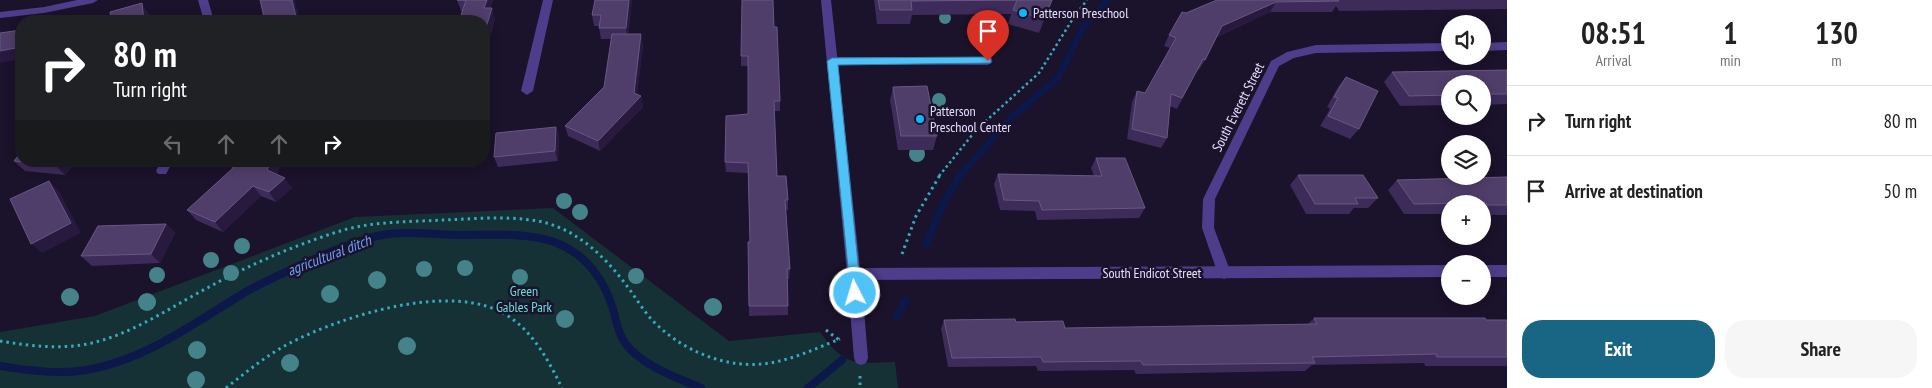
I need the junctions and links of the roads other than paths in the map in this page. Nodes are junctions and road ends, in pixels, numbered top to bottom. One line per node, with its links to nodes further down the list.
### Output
1 (93, 0): 5 (street)
2 (203, 0): 6 (street)
3 (548, 0): 12 (street)
4 (826, 0): 10 (street)
5 (0, 15)
6 (207, 15)
7 (1491, 46): 8 (street)
8 (1507, 46)
9 (1441, 47): 16 (street, South Everett Street)
10 (832, 61): 11 (street); 17 (street)
11 (988, 61)
12 (526, 90)
13 (1491, 271): 14 (street)
14 (1507, 271)
15 (1441, 272): 16 (street, South Endicot Street)
16 (1224, 273): 17 (street, South Endicot Street)
17 (854, 274): 18 (street)
18 (861, 358)

